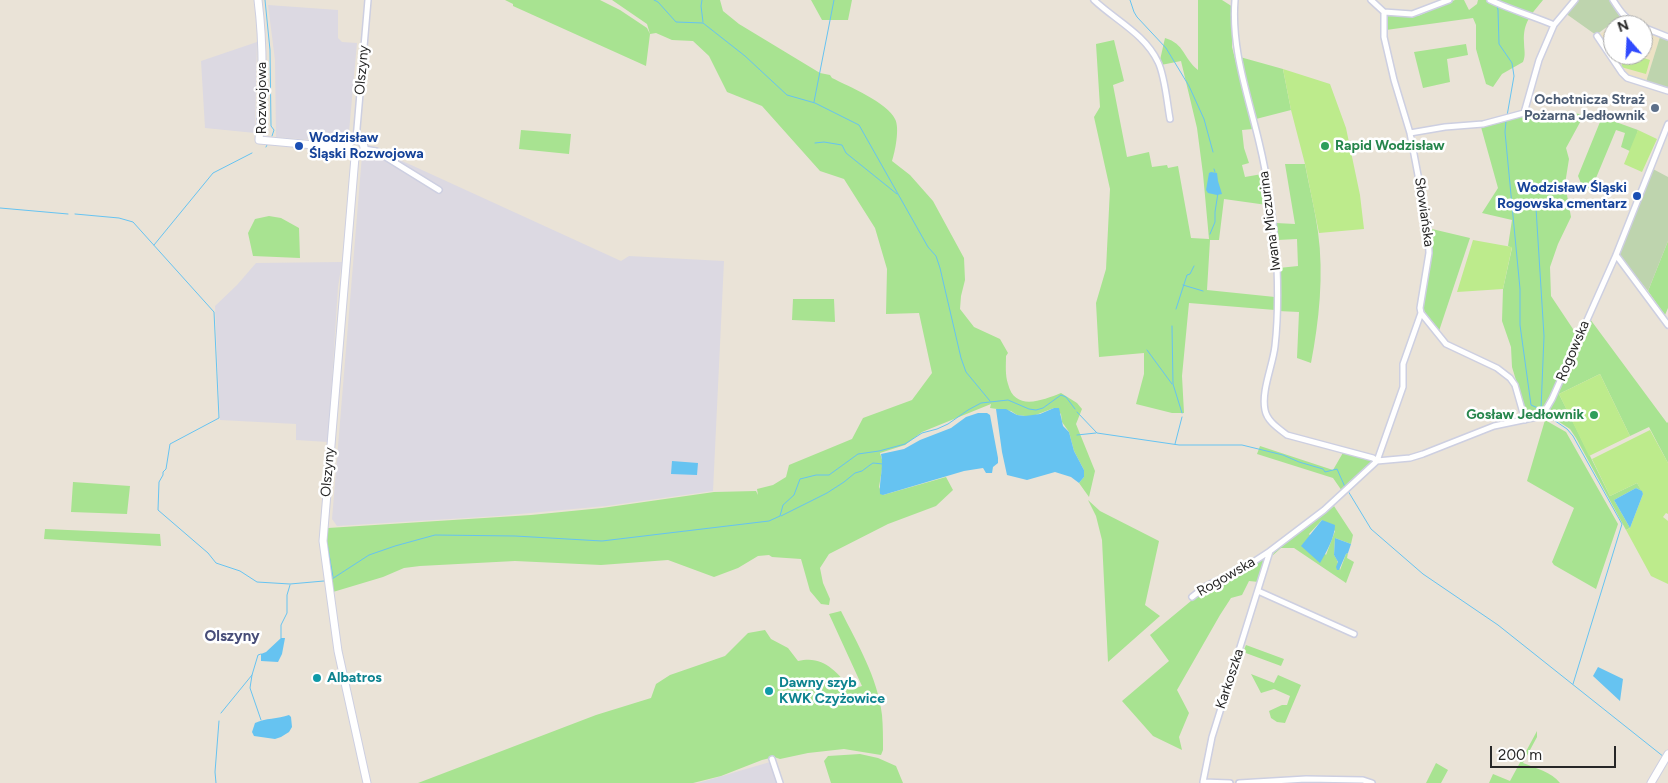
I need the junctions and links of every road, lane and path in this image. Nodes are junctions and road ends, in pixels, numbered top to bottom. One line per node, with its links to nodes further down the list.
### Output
1 (258, 0): 21 (street, Rozwojowa)
2 (368, 0): 20 (street, Olszyny)
3 (1094, 0): 17 (street)
4 (1371, 0): 10 (street)
5 (1449, 0): 10 (street)
6 (1490, 0): 12 (street)
7 (1575, 0): 12 (street)
8 (1613, 0): 11 (street)
9 (1233, 1): 29 (street, Iwana Miczurina)
10 (1384, 12): 19 (street, Słowiańska)
11 (1623, 15)
12 (1554, 25): 19 (street)
13 (1653, 31): 15 (street)
14 (1597, 36): 16 (street)
15 (1668, 37)
16 (1668, 91)
17 (1170, 119)
18 (1668, 124): 25 (street, Rogowska)
19 (1410, 133): 26 (street, Słowiańska)
20 (356, 140): 21 (street); 22 (street)
21 (347, 148): 23 (street)
22 (364, 149): 23 (street); 24 (street)
23 (355, 157): 37 (street, Olszyny)
24 (439, 190)
25 (1616, 255): 27 (street); 28 (street, Rogowska)
26 (1420, 314): 28 (street); 30 (street, Rogowska)
27 (1668, 325)
28 (1525, 420): 30 (street, Rogowska)
29 (1287, 435): 30 (street, Rogowska)
30 (1377, 462): 31 (street, Rogowska)
31 (1270, 551): 32 (street, Karkoszka); 33 (street, Rogowska)
32 (1258, 591): 34 (street); 39 (street, Karkoszka)
33 (1192, 597)
34 (1354, 634)
35 (1668, 754): 43 (street)
36 (772, 759): 38 (street)
37 (367, 783)
38 (780, 783)
39 (1203, 783): 40 (street, Karkoszka)
40 (1230, 783)
41 (1240, 783): 42 (street)
42 (1372, 783)
43 (1652, 783)

